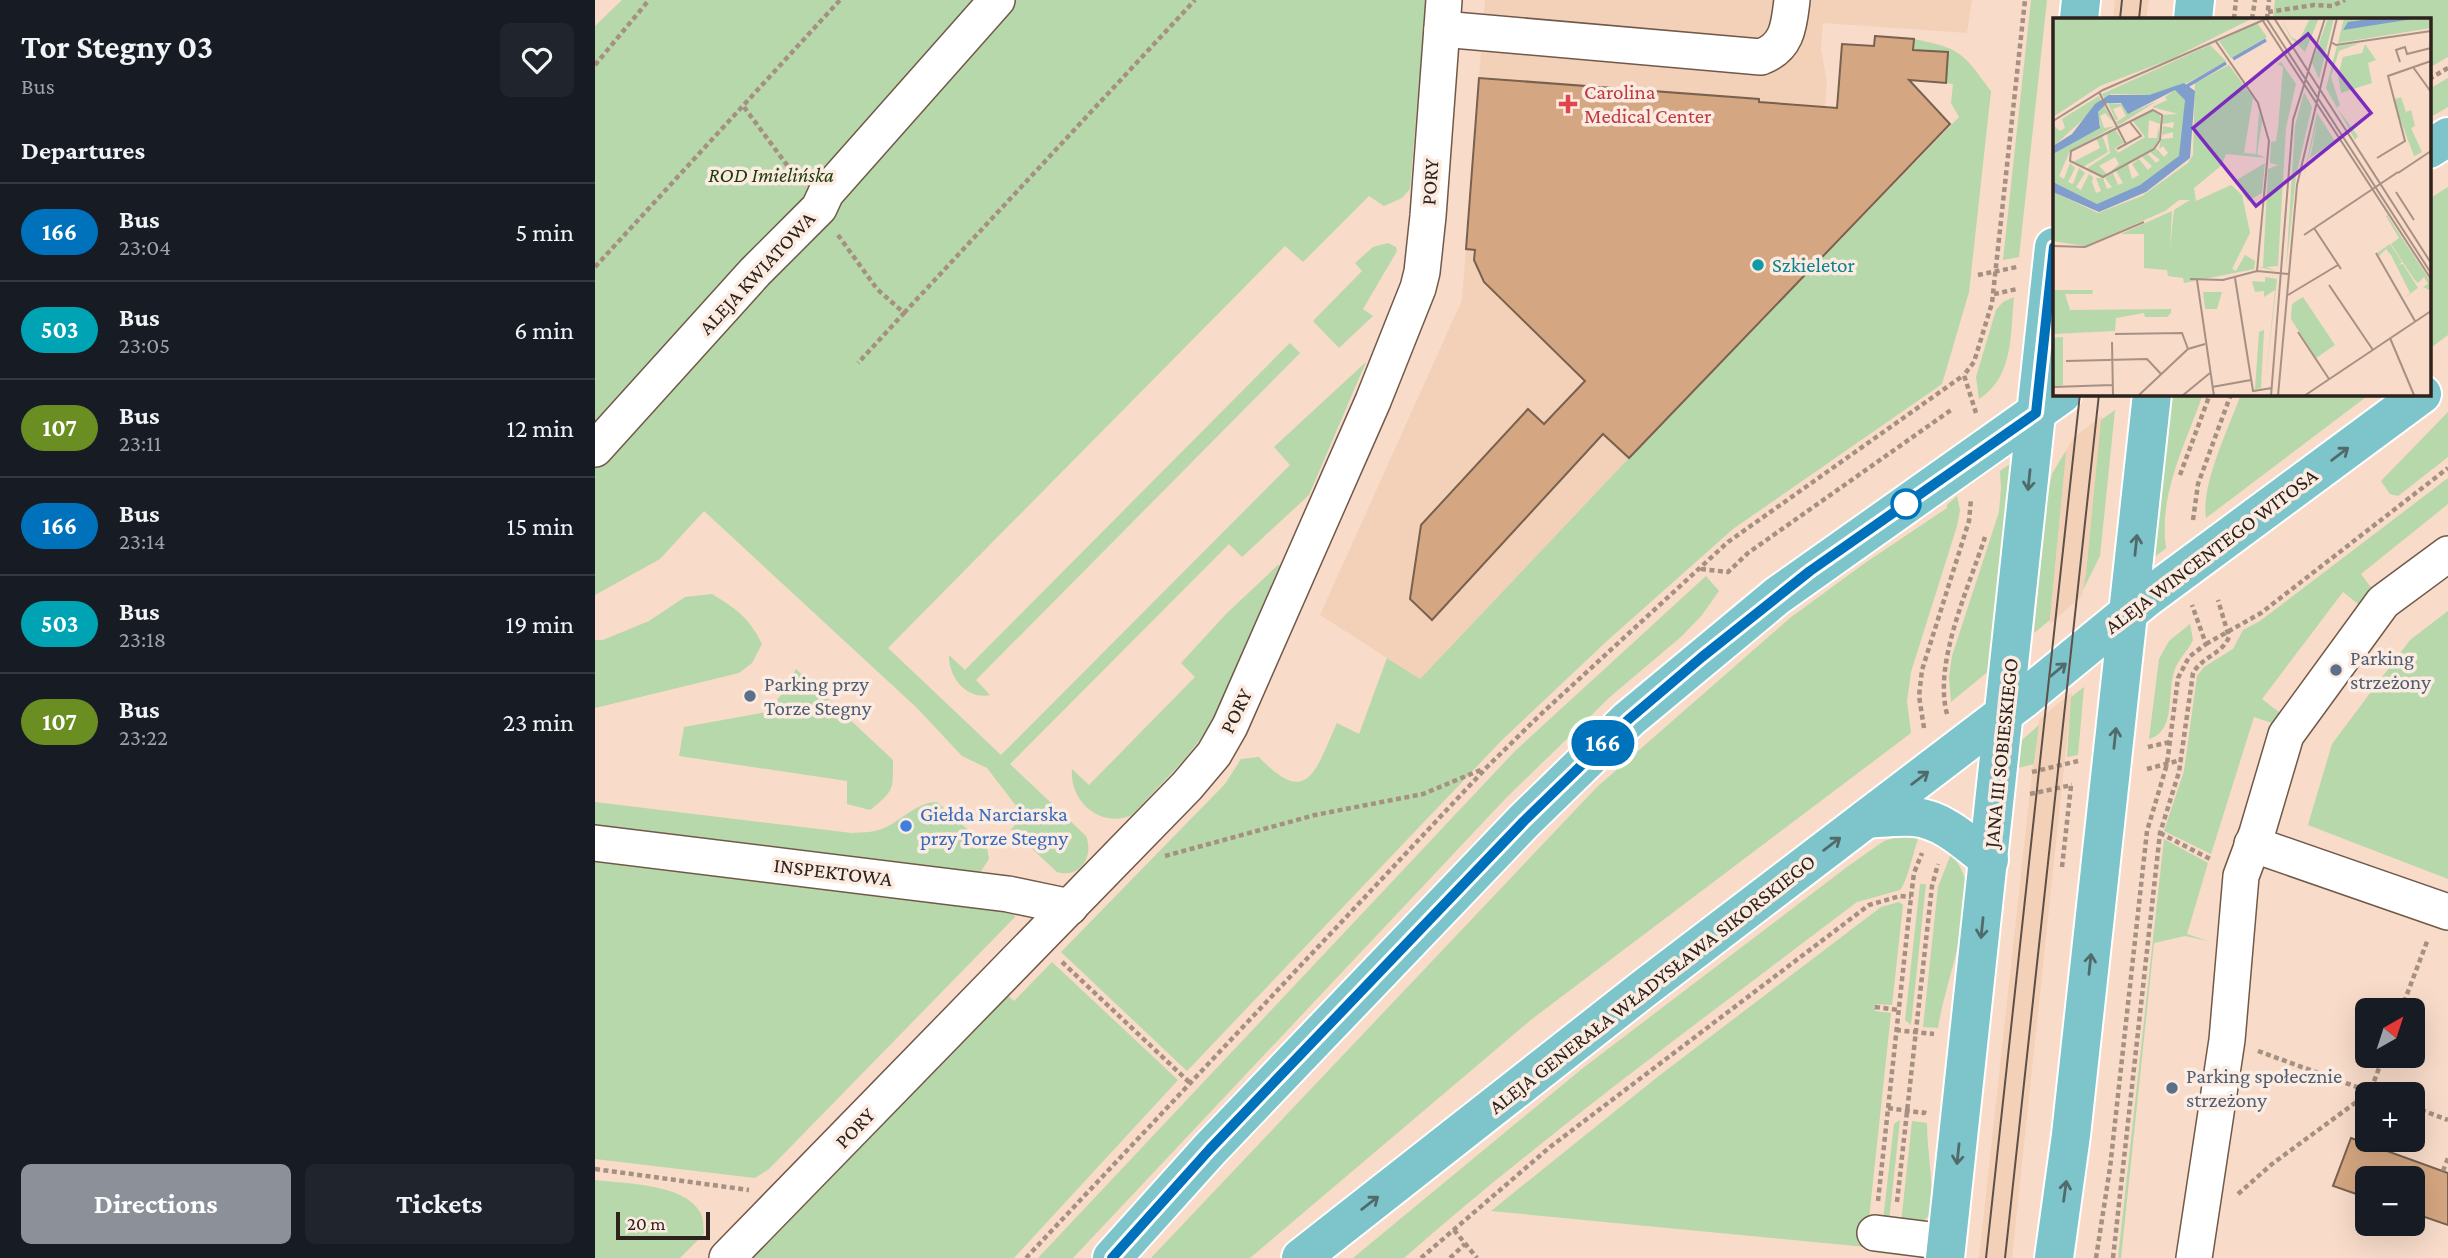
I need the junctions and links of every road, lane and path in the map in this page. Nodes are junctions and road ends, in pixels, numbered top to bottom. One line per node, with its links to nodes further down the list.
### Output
1 (649, 0): 20 (path)
2 (840, 0): 26 (path)
3 (997, 0): 45 (street, ALEJA KWIATOWA)
4 (1195, 0): 33 (path)
5 (1792, 0): 14 (street)
6 (2025, 0): 27 (path)
7 (2081, 0): 15 (main road)
8 (2195, 0): 16 (main road)
9 (2236, 0): 17 (path)
10 (2255, 0): 18 (path)
11 (2269, 0): 13 (path)
12 (2345, 0): 13 (path)
13 (2268, 12): 19 (path)
14 (1443, 15): 81 (street, PORY)
15 (2079, 18)
16 (2193, 18)
17 (2234, 18)
18 (2252, 18)
19 (2267, 18)
20 (595, 65)
21 (2448, 68): 22 (path)
22 (2431, 78)
23 (2448, 138): 24 (main road)
24 (2431, 148)
25 (2021, 266): 27 (path)
26 (595, 267)
27 (1996, 271): 28 (path); 31 (path)
28 (1978, 275)
29 (2053, 278): 42 (main road, JANA III SOBIESKIEGO)
30 (2019, 288): 31 (path)
31 (1994, 294): 36 (path)
32 (893, 304): 33 (path)
33 (904, 313): 34 (path)
34 (858, 363)
35 (2448, 374): 37 (main road)
36 (1964, 375): 43 (path); 52 (path)
37 (2431, 387)
38 (2152, 396): 54 (main road, one-way to 38)
39 (2209, 396): 47 (path)
40 (2230, 396): 50 (path)
41 (2419, 396): 54 (main road, ALEJA WINCENTEGO WITOSA, one-way to 41)
42 (2049, 403): 59 (main road, JANA III SOBIESKIEGO, one-way to 59); 110 (main road)
43 (1974, 407)
44 (1951, 410): 52 (path)
45 (595, 449)
46 (2448, 468): 56 (path)
47 (2177, 486)
48 (1971, 495): 60 (path)
49 (1987, 530): 58 (path)
50 (2195, 531)
51 (2448, 554): 74 (street)
52 (1701, 569): 66 (path)
53 (2218, 600): 56 (path)
54 (2128, 613): 59 (main road, ALEJA WINCENTEGO WITOSA, one-way to 54); 115 (main road, one-way to 54)
55 (2196, 616): 57 (path)
56 (2228, 632): 57 (path); 63 (path)
57 (2206, 644): 61 (path)
58 (1946, 711)
59 (2005, 713): 71 (main road, ALEJA GENERAŁA WŁADYSŁAWA SIKORSKIEGO, one-way to 59); 78 (main road, JANA III SOBIESKIEGO)
60 (1924, 727)
61 (2170, 742): 62 (path); 65 (path)
62 (2145, 747)
63 (2181, 760): 65 (path); 72 (path)
64 (2081, 761): 68 (path)
65 (2167, 764): 67 (path); 116 (path)
66 (1487, 767): 77 (path); 91 (path)
67 (2143, 770)
68 (2027, 773)
69 (2078, 784): 70 (path)
70 (2021, 796)
71 (1866, 819): 78 (main road); 111 (main road, ALEJA GENERAŁA WŁADYSŁAWA SIKORSKIEGO, one-way to 71)
72 (2160, 833): 79 (path); 117 (path)
73 (595, 843): 81 (street, INSPEKTOWA)
74 (2252, 844): 79 (street); 82 (street)
75 (1924, 848): 80 (path)
76 (1943, 854): 88 (path)
77 (1156, 859)
78 (1990, 860): 107 (main road, JANA III SOBIESKIEGO, one-way to 107)
79 (2241, 876): 89 (street)
80 (1910, 897): 86 (path); 104 (path)
81 (1070, 907): 108 (street, PORY)
82 (2444, 911): 84 (path)
83 (1054, 954): 91 (path)
84 (2406, 998)
85 (1875, 1007): 86 (path)
86 (1899, 1010): 87 (path)
87 (1896, 1030): 88 (path); 95 (path)
88 (1916, 1032): 90 (path); 96 (path)
89 (2227, 1040): 92 (path); 118 (street)
90 (1932, 1047)
91 (1189, 1082): 109 (path)
92 (2355, 1086)
93 (1926, 1100): 96 (path)
94 (2355, 1106): 103 (path)
95 (1888, 1108): 96 (path); 105 (path)
96 (1907, 1111): 105 (path)
97 (2425, 1111): 98 (path)
98 (2448, 1120)
99 (2448, 1158): 101 (path)
100 (595, 1169): 102 (path)
101 (2443, 1171)
102 (754, 1190)
103 (2236, 1195)
104 (1454, 1230): 106 (path); 112 (path)
105 (1884, 1235): 107 (street)
106 (1465, 1244): 113 (path); 114 (path)
107 (1946, 1250)
108 (727, 1258)
109 (1026, 1258)
110 (1112, 1258)
111 (1301, 1258)
112 (1421, 1258)
113 (1450, 1258)
114 (1477, 1258)
115 (2054, 1258)
116 (2096, 1258)
117 (2113, 1258)
118 (2194, 1258)

